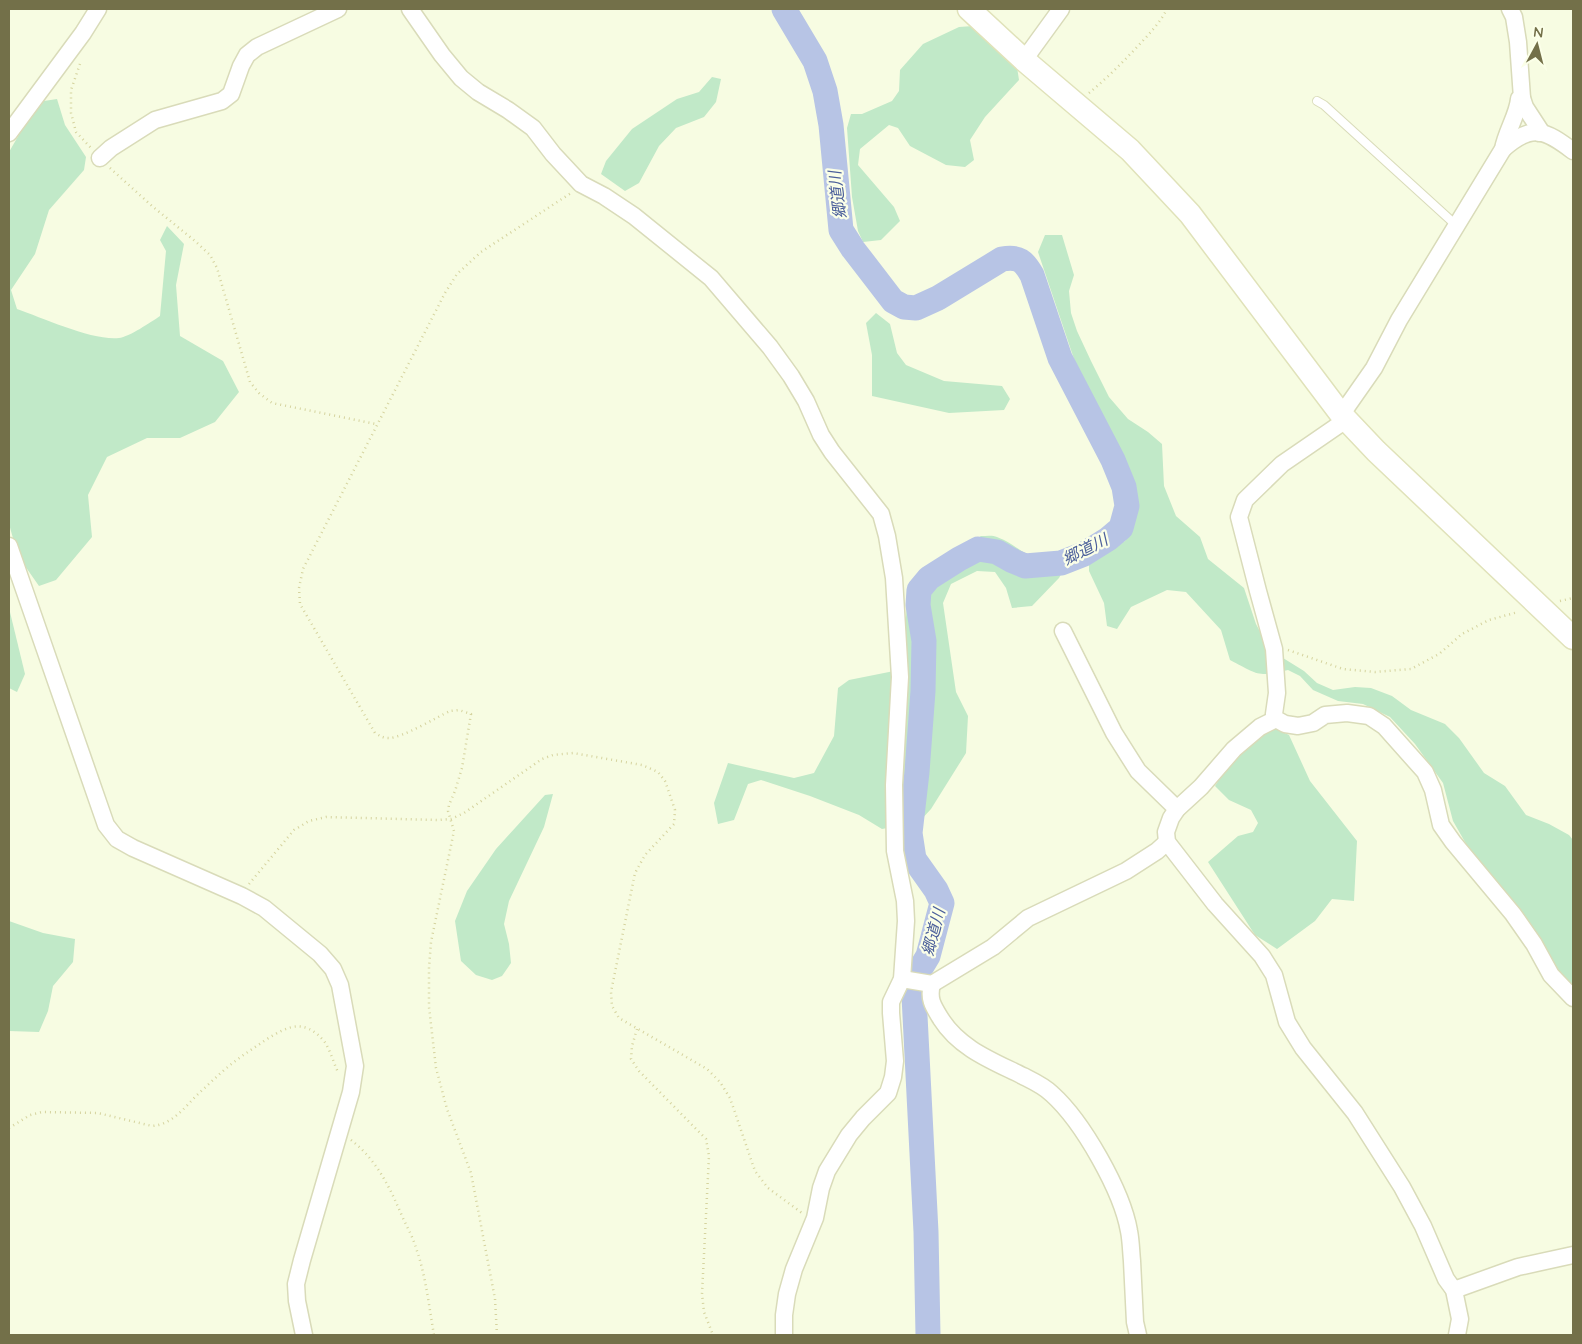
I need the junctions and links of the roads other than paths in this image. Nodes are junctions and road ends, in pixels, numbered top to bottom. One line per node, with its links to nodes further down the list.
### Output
1 (98, 9): 10 (street)
2 (338, 9): 14 (street)
3 (410, 9): 23 (street)
4 (970, 9): 7 (street)
5 (1060, 9): 7 (street)
6 (1510, 9): 8 (street)
7 (1024, 60): 16 (street)
8 (1522, 98): 11 (street); 12 (street)
9 (1317, 101): 15 (lane)
10 (9, 133)
11 (1539, 133): 12 (street); 13 (street)
12 (1503, 148): 15 (street)
13 (1573, 151)
14 (100, 158)
15 (1457, 226): 16 (street)
16 (1343, 416): 19 (street); 20 (street)
17 (9, 546): 27 (street)
18 (1063, 631): 21 (street)
19 (1573, 638)
20 (1276, 719): 21 (street); 24 (street)
21 (1177, 809): 22 (street)
22 (1167, 842): 23 (street); 26 (street)
23 (917, 981): 28 (street); 29 (street)
24 (1573, 998)
25 (1573, 1255): 26 (street)
26 (1454, 1290): 30 (street)
27 (304, 1335)
28 (784, 1335)
29 (1138, 1335)
30 (1458, 1335)

